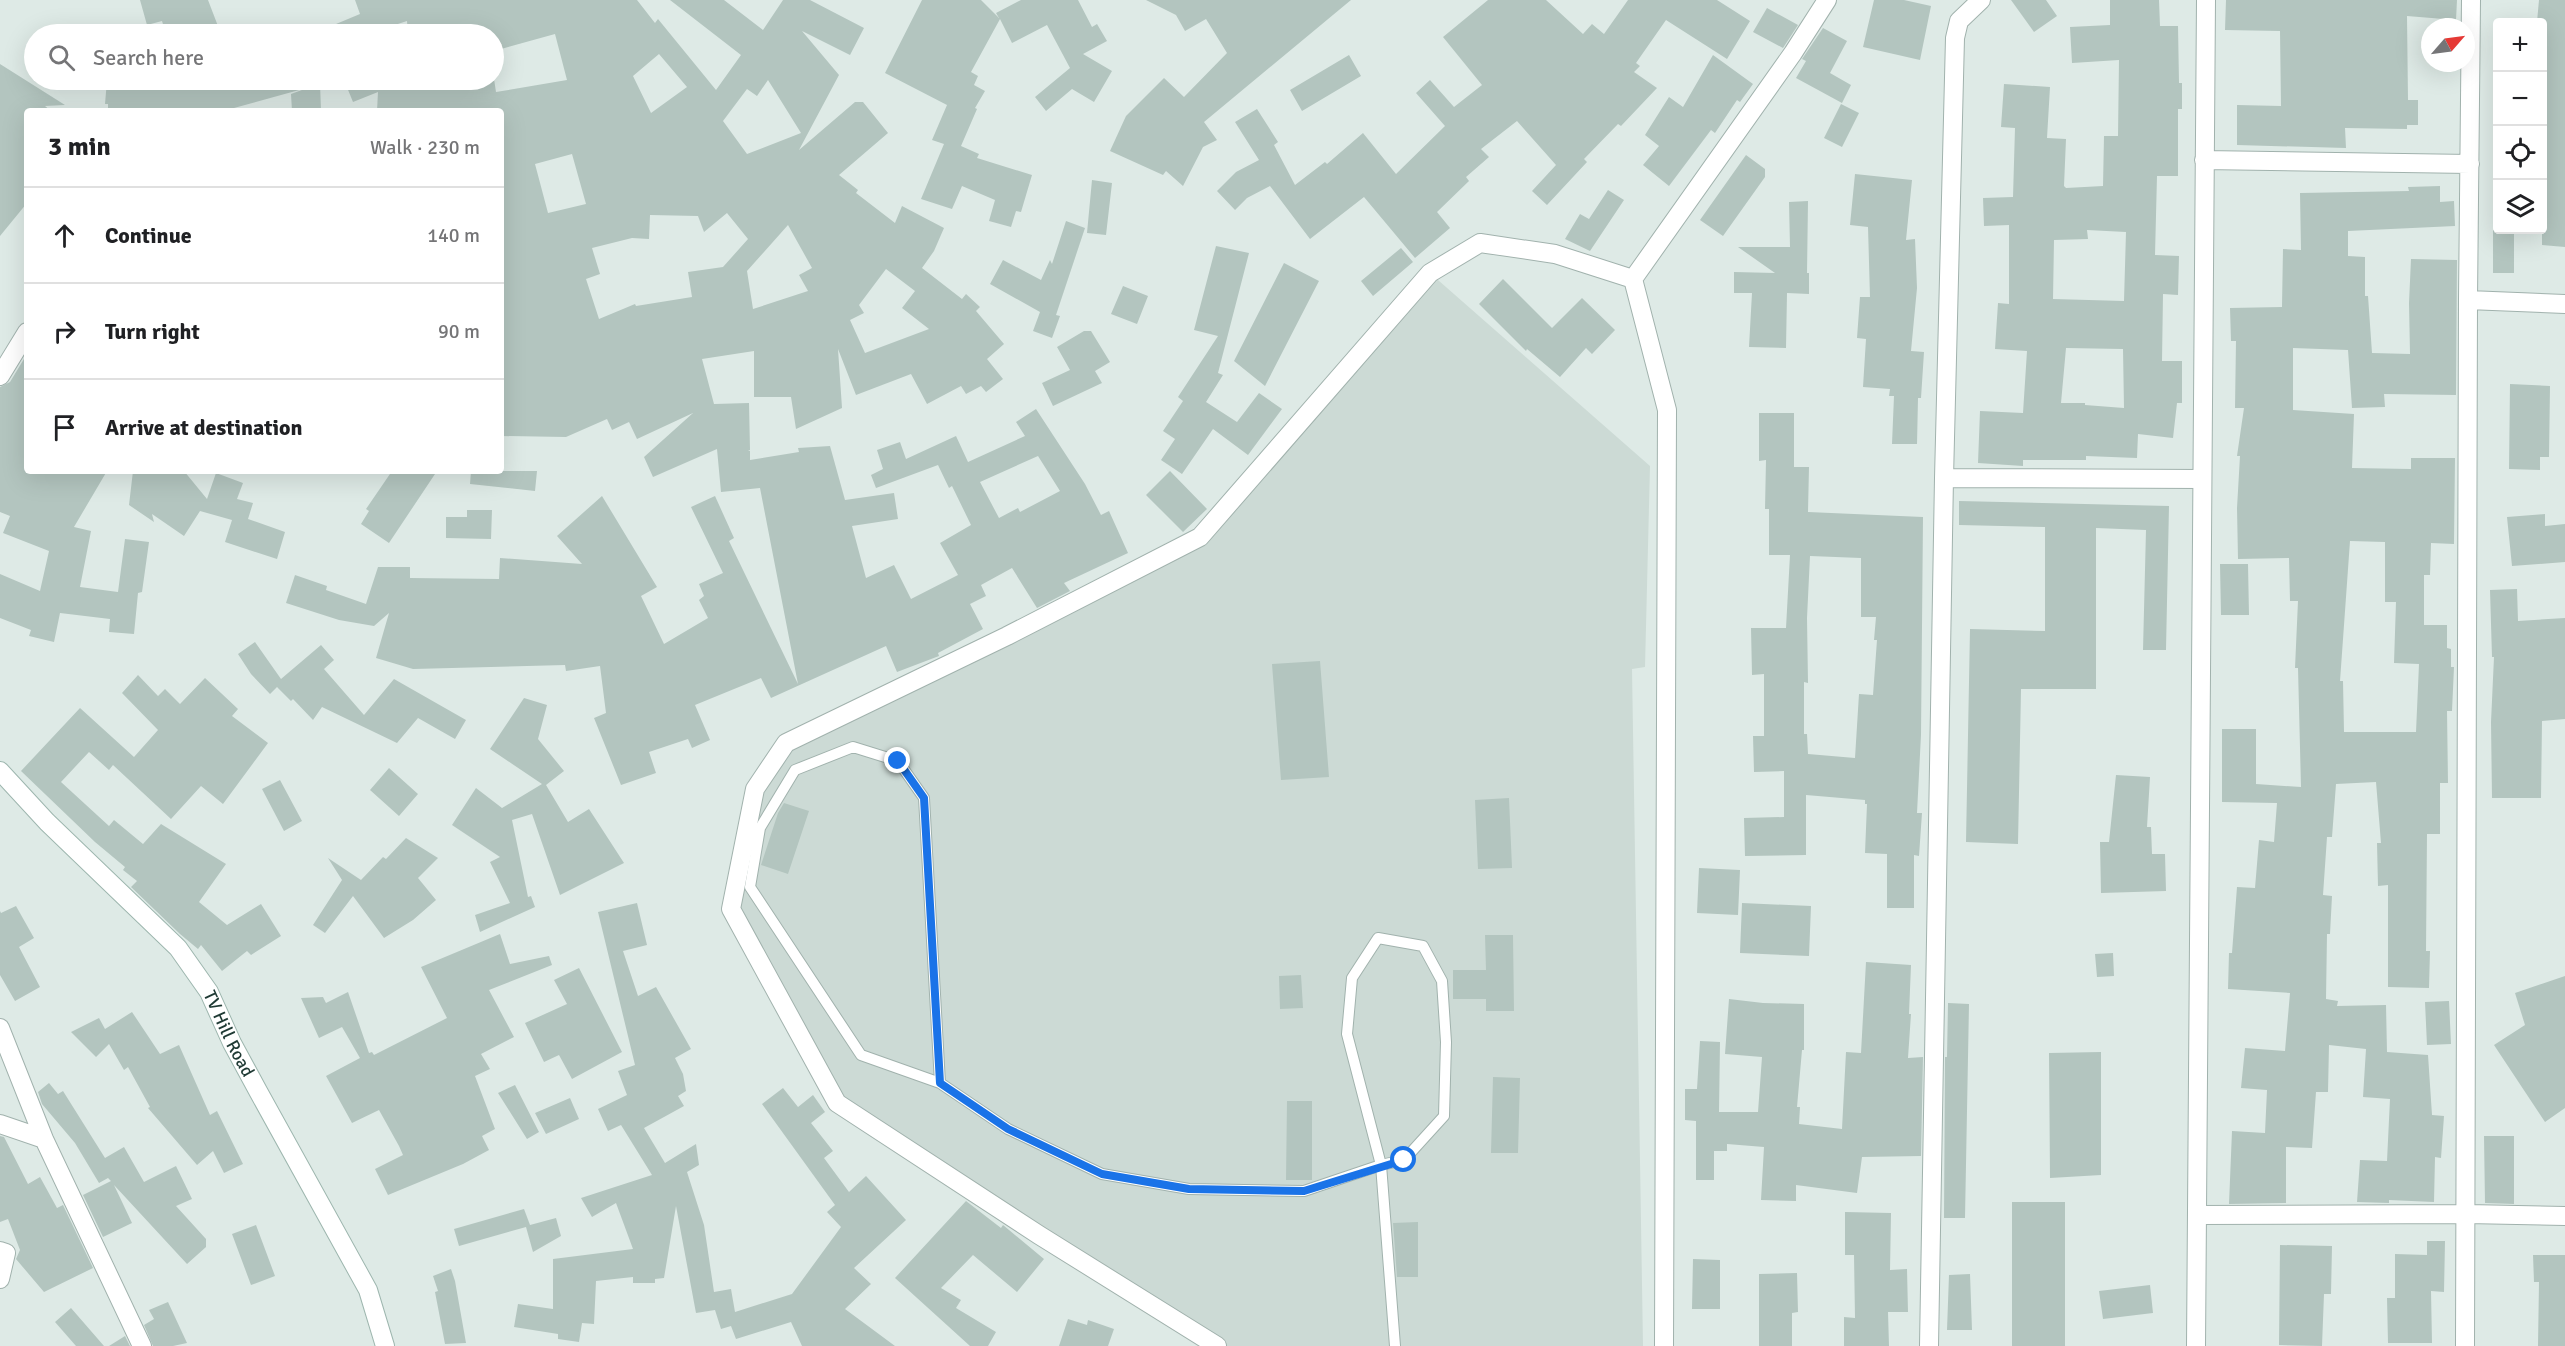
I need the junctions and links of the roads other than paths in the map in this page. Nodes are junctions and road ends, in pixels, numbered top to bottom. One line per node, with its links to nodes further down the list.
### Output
1 (1827, 0): 7 (street)
2 (1981, 0): 12 (street)
3 (2206, 0): 5 (street)
4 (2472, 0): 6 (street)
5 (2204, 160): 6 (street); 13 (street)
6 (2470, 164): 8 (street)
7 (1633, 279): 27 (street); 29 (street)
8 (2468, 300): 9 (street); 20 (street)
9 (2565, 304)
10 (24, 337): 11 (street)
11 (0, 376)
12 (1944, 478): 13 (street); 30 (street)
13 (2202, 479): 21 (street)
14 (0, 771): 26 (street, TV Hill Road)
15 (0, 1028): 18 (street)
16 (940, 1083): 16 (lane); 19 (lane)
17 (0, 1124): 18 (street)
18 (44, 1139): 25 (street)
19 (1381, 1165): 19 (lane); 28 (lane)
20 (2467, 1214): 21 (street); 22 (street); 32 (street)
21 (2197, 1215): 31 (street)
22 (2565, 1216)
23 (0, 1251): 24 (street)
24 (0, 1280)
25 (142, 1346)
26 (386, 1346)
27 (1217, 1346)
28 (1395, 1346)
29 (1664, 1346)
30 (1929, 1346)
31 (2196, 1346)
32 (2465, 1346)

